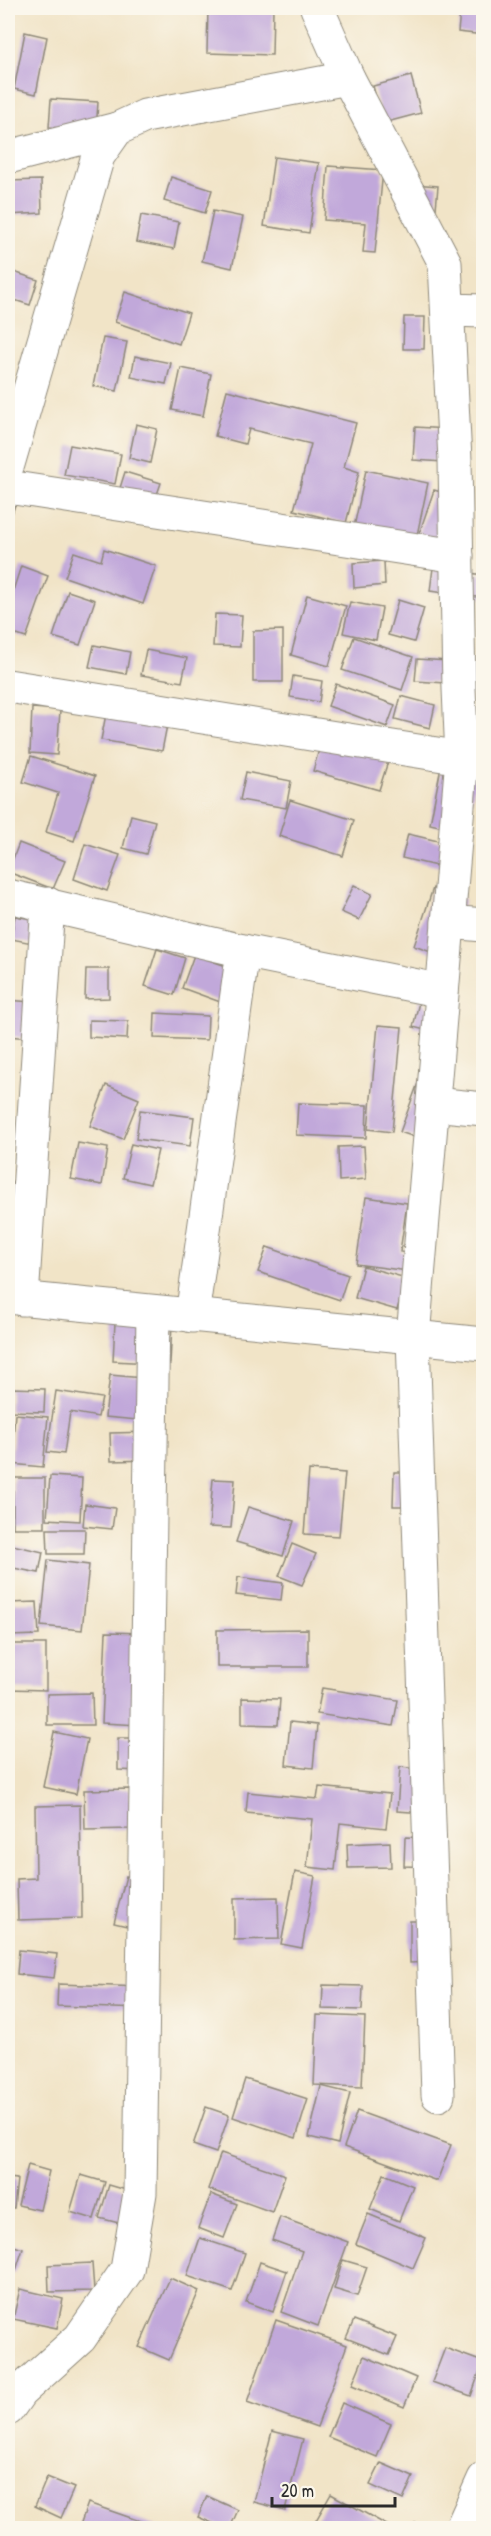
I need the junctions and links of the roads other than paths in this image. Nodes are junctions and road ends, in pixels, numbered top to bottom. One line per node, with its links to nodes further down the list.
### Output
1 (317, 8): 2 (street)
2 (348, 78): 3 (street); 5 (street)
3 (117, 129): 4 (street); 8 (street)
4 (8, 157)
5 (448, 310): 6 (street); 7 (street)
6 (483, 311)
7 (469, 460): 10 (street)
8 (8, 464)
9 (8, 487): 10 (street)
10 (457, 556): 12 (street)
11 (8, 686): 13 (street)
12 (471, 690): 13 (street)
13 (462, 758): 16 (street)
14 (8, 896): 15 (street)
15 (48, 904): 18 (street); 22 (street)
16 (448, 922): 17 (street); 19 (street)
17 (483, 925)
18 (243, 951): 19 (street); 24 (street)
19 (442, 991): 20 (street)
20 (433, 1104): 21 (street); 25 (street)
21 (483, 1109)
22 (15, 1298): 23 (street)
23 (153, 1312): 24 (street); 28 (street)
24 (192, 1316): 25 (street)
25 (414, 1337): 26 (street); 27 (street)
26 (483, 1344)
27 (438, 2095)
28 (8, 2409)
29 (483, 2479): 30 (street)
30 (462, 2529)

